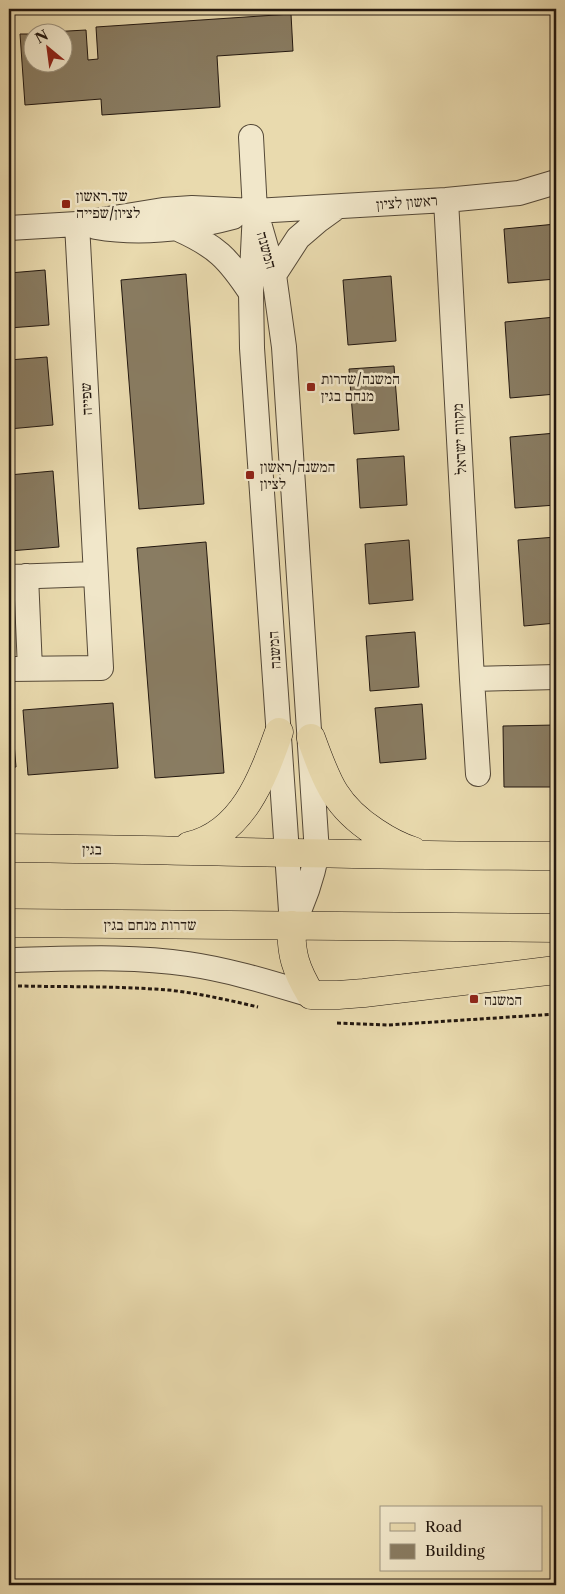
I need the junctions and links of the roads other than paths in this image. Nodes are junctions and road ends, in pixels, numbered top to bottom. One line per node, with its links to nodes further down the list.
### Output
1 (251, 137): 5 (street)
2 (556, 182): 3 (street, ראשון לציון)
3 (446, 200): 4 (street, ראשון לציון); 15 (street, מקווה ישראל)
4 (337, 207): 5 (street, ראשון לציון); 9 (street)
5 (255, 211): 6 (street, ראשון לציון); 8 (street, ראשון לציון); 9 (street, המשנה); 10 (street, המשנה)
6 (77, 224): 7 (street, ראשון לציון); 8 (street, ראשון לציון); 11 (street, שפייה)
7 (9, 228)
8 (178, 228): 10 (street)
9 (274, 275): 17 (street, המשנה)
10 (251, 293): 16 (street, המשנה)
11 (95, 574): 12 (street); 13 (street, שפייה)
12 (17, 577): 13 (street)
13 (19, 669)
14 (556, 677): 15 (street)
15 (472, 679): 18 (street, מקווה ישראל)
16 (279, 732): 20 (main road); 21 (street, המשנה)
17 (311, 738): 22 (street, המשנה); 23 (main road)
18 (478, 774)
19 (9, 848): 20 (main road, בגין)
20 (176, 850): 21 (main road)
21 (288, 852): 22 (main road); 26 (street)
22 (317, 853): 23 (main road); 26 (street, המשנה)
23 (432, 856): 24 (main road)
24 (556, 856)
25 (9, 923): 26 (main road, שדרות מנחם בגין)
26 (292, 925): 27 (main road, שדרות מנחם בגין); 30 (main road)
27 (556, 928)
28 (9, 960): 30 (street)
29 (556, 970): 30 (main road)
30 (311, 995)

